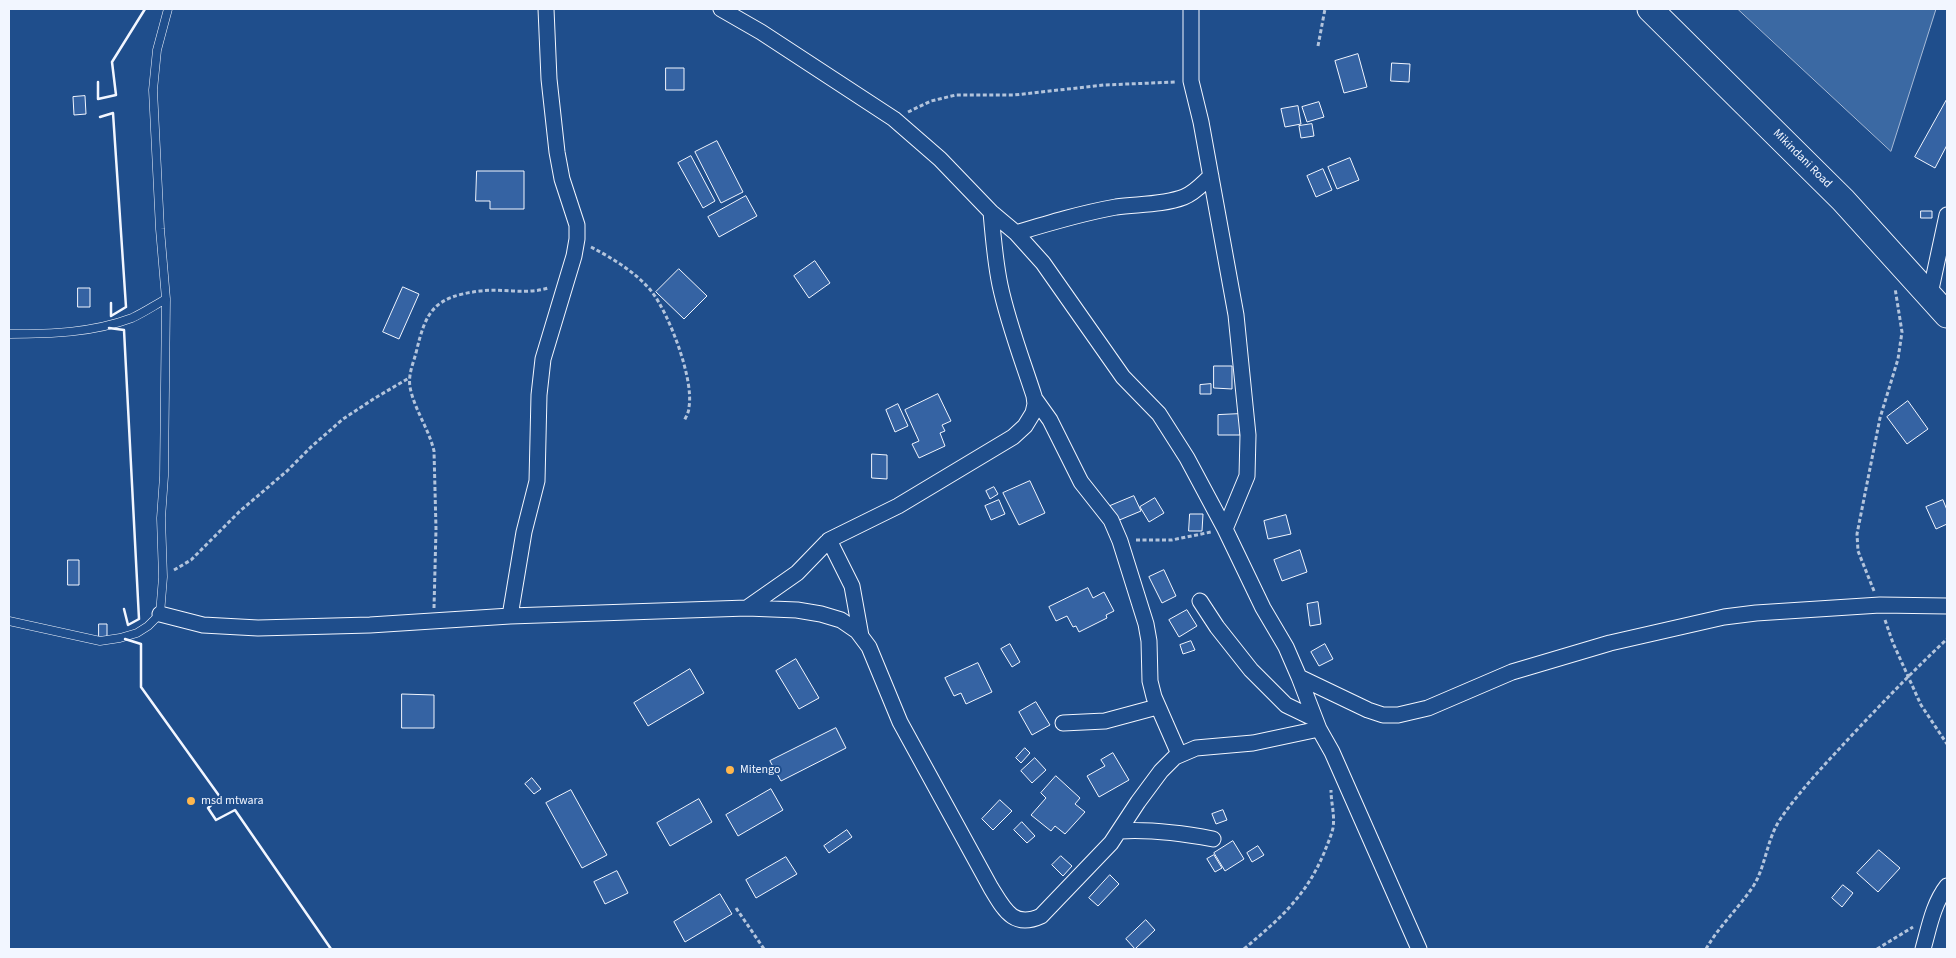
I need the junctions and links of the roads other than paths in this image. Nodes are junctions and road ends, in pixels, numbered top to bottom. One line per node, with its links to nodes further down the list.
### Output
1 (168, 9): 11 (lane)
2 (546, 9): 21 (street)
3 (721, 9): 7 (street)
4 (1191, 9): 6 (street)
5 (1650, 9): 10 (highway, Mikindani Road)
6 (1211, 176): 9 (street); 15 (street)
7 (991, 212): 9 (street); 14 (street)
8 (1947, 216): 10 (street)
9 (1016, 233): 15 (street)
10 (1930, 294): 12 (highway, Mikindani Road)
11 (166, 299): 13 (lane); 20 (lane)
12 (1947, 315)
13 (9, 334)
14 (1035, 399): 16 (street); 25 (street)
15 (1225, 530): 24 (street)
16 (829, 540): 19 (street); 23 (street)
17 (1200, 601): 27 (street)
18 (1947, 606): 24 (street)
19 (747, 608): 21 (street); 23 (street)
20 (160, 614): 21 (street); 22 (lane)
21 (510, 616)
22 (9, 621)
23 (861, 636): 29 (street)
24 (1299, 676): 27 (street)
25 (1157, 707): 26 (street); 28 (street)
26 (1063, 723)
27 (1317, 724): 28 (street); 32 (street)
28 (1179, 754): 29 (street)
29 (1120, 831): 30 (street)
30 (1212, 839)
31 (1947, 886): 33 (street)
32 (1419, 949)
33 (1923, 949)

